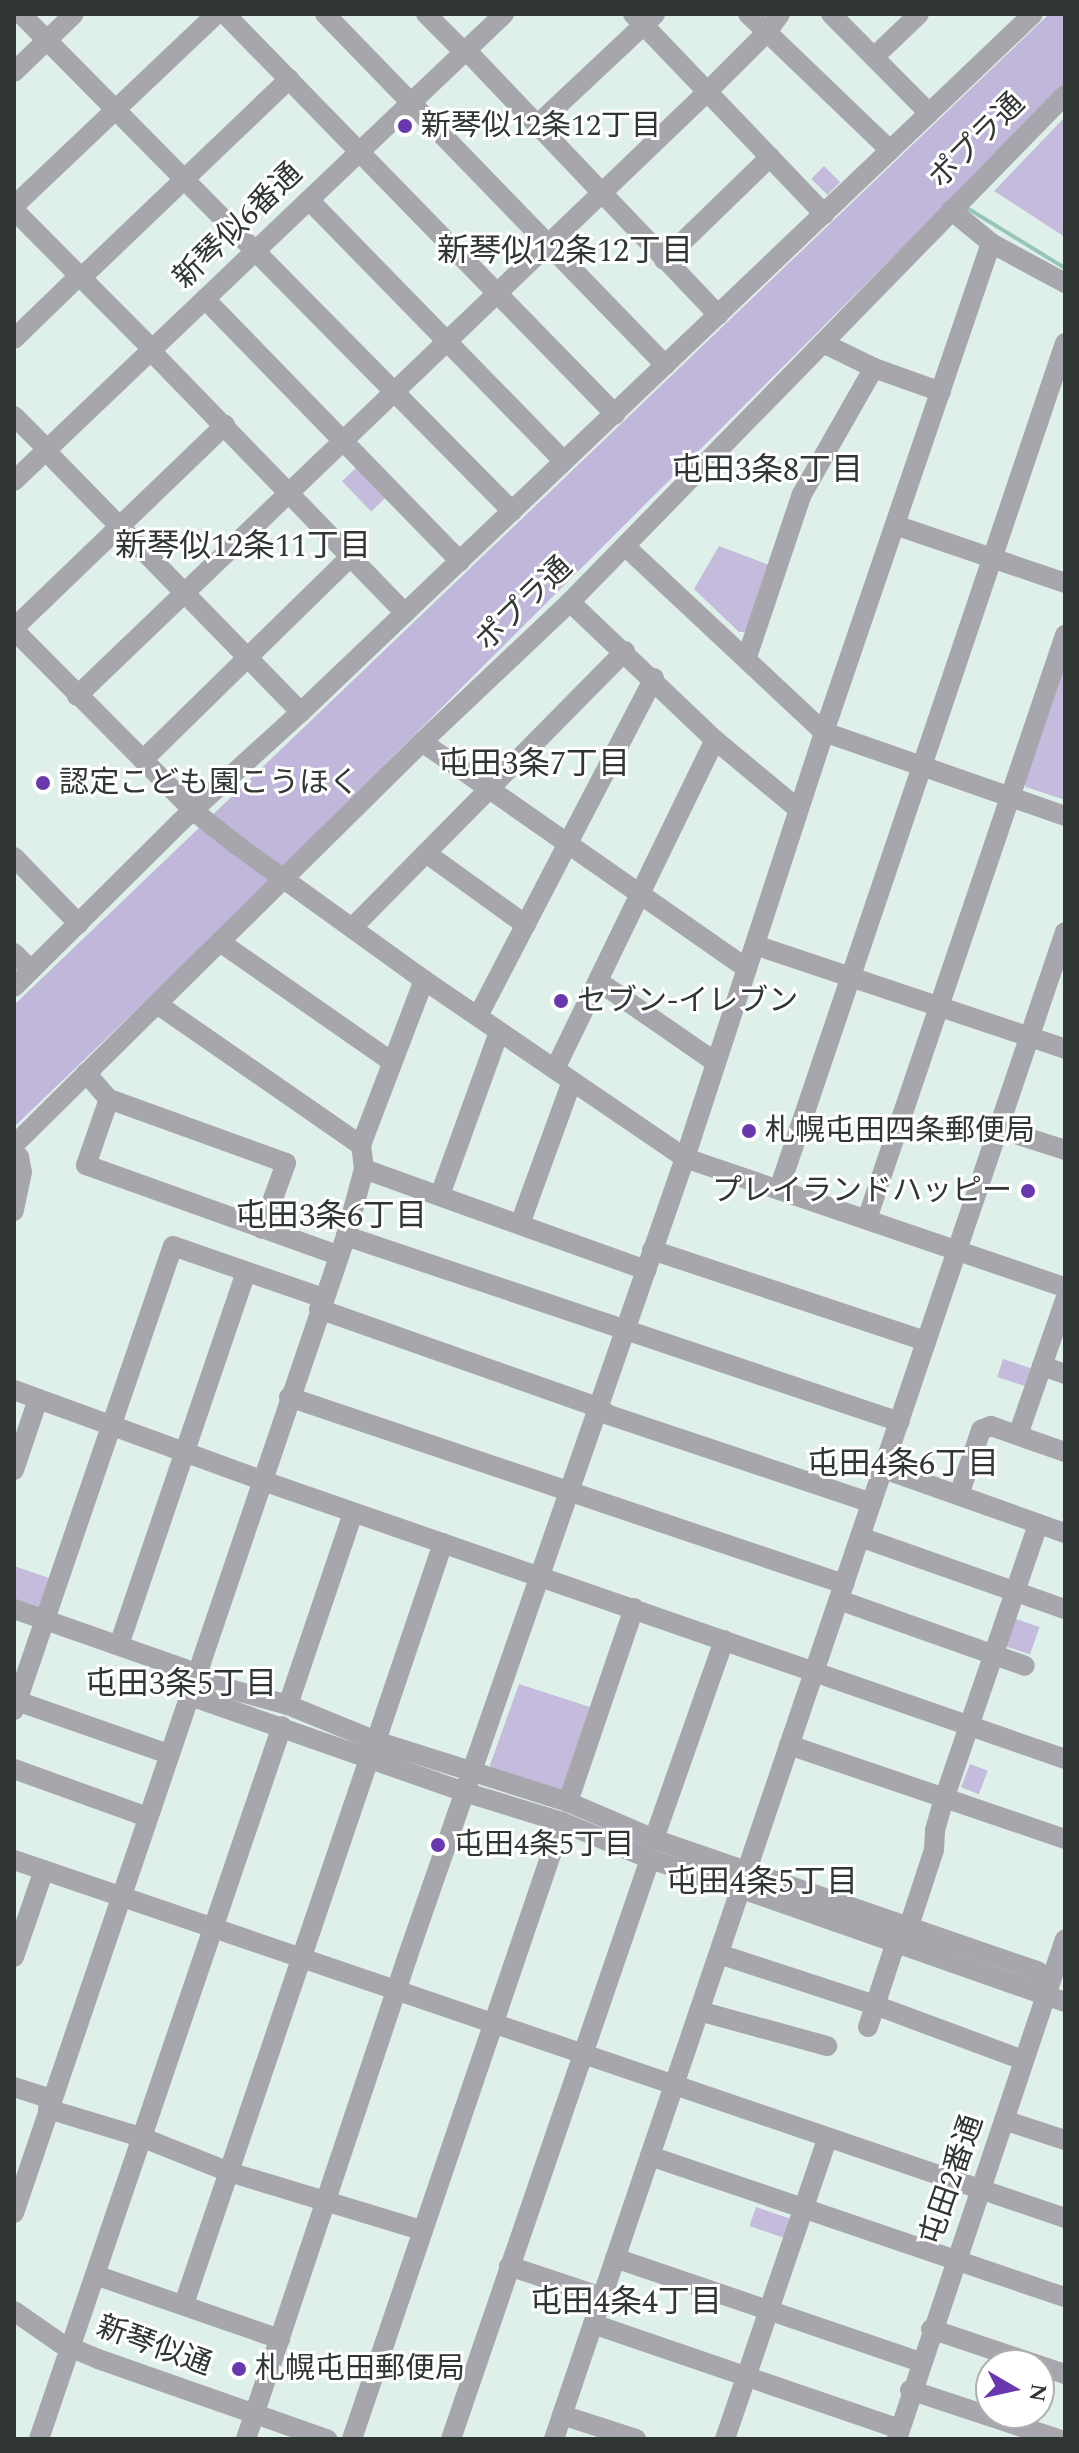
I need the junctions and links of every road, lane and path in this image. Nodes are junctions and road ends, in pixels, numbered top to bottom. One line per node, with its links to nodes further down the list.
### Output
1 (21, 14): 15 (street)
2 (74, 14): 15 (street)
3 (216, 14): 23 (street)
4 (225, 14): 19 (street)
5 (325, 14): 22 (street)
6 (426, 14): 16 (street)
7 (504, 14): 16 (street, 新琴似6番通)
8 (748, 14): 14 (street)
9 (780, 14): 14 (street)
10 (831, 14): 17 (street)
11 (919, 14): 17 (street)
12 (1033, 14): 24 (street, ポプラ通)
13 (644, 18): 20 (street); 25 (street)
14 (767, 32): 20 (street); 26 (street)
15 (47, 40): 18 (street); 23 (street)
16 (465, 51): 22 (street, 新琴似6番通); 25 (street)
17 (874, 57): 24 (street)
18 (14, 72)
19 (289, 79): 27 (street); 29 (street)
20 (707, 92): 28 (street); 30 (street)
21 (1065, 95): 33 (street, ポプラ通)
22 (412, 101): 27 (street, 新琴似6番通); 35 (street)
23 (116, 110): 29 (street); 32 (street)
24 (929, 113): 26 (street, ポプラ通)
25 (537, 125): 30 (street)
26 (890, 150): 34 (street, ポプラ通)
27 (360, 151): 31 (street, 新琴似6番通); 41 (street)
28 (770, 157): 34 (street); 38 (street)
29 (185, 179): 37 (street); 39 (street)
30 (600, 192): 35 (street); 38 (street)
31 (309, 200): 37 (street, 新琴似6番通); 45 (street)
32 (14, 208): 39 (street)
33 (951, 210): 36 (street); 46 (street, ポプラ通)
34 (824, 214): 43 (street, ポプラ通)
35 (548, 242): 41 (street); 49 (street)
36 (991, 243): 40 (street); 52 (street)
37 (256, 251): 42 (street, 新琴似6番通); 51 (street)
38 (664, 260): 43 (street)
39 (80, 277): 44 (street); 48 (street)
40 (1065, 283)
41 (496, 291): 45 (street); 53 (street)
42 (205, 299): 48 (street, 新琴似6番通); 56 (street)
43 (718, 315): 49 (street, ポプラ通)
44 (14, 339)
45 (445, 339): 51 (street); 58 (street)
46 (823, 343): 50 (street); 64 (street, ポプラ通)
47 (1065, 343): 66 (street)
48 (152, 350): 55 (street); 57 (street, 新琴似6番通)
49 (665, 365): 53 (street, ポプラ通)
50 (874, 368): 52 (street); 75 (street)
51 (394, 390): 56 (street); 61 (street)
52 (941, 392): 62 (street)
53 (615, 414): 58 (street, ポプラ通)
54 (14, 416): 57 (street)
55 (225, 425): 60 (street); 63 (street)
56 (342, 440): 60 (street); 67 (street)
57 (46, 450): 59 (street, 新琴似6番通); 63 (street)
58 (564, 461): 61 (street, ポプラ通)
59 (14, 481)
60 (287, 491): 65 (street); 69 (street)
61 (512, 511): 67 (street, ポプラ通)
62 (895, 525): 66 (street); 80 (street)
63 (119, 526): 69 (street); 72 (street)
64 (625, 546): 70 (street, ポプラ通); 75 (street)
65 (351, 556): 71 (street); 76 (street)
66 (991, 558): 68 (street); 84 (street)
67 (460, 561): 71 (street, ポプラ通)
68 (1065, 583)
69 (184, 592): 76 (street); 78 (street)
70 (570, 602): 74 (street); 82 (street, ポプラ通)
71 (405, 613): 79 (street, ポプラ通)
72 (14, 629): 78 (street)
73 (1065, 635): 86 (street)
74 (625, 651): 77 (street); 85 (street)
75 (747, 657): 80 (street)
76 (247, 658): 79 (street); 83 (street)
77 (654, 678): 81 (street); 90 (street)
78 (77, 696): 83 (street)
79 (301, 712): 88 (street, ポプラ通)
80 (824, 732): 84 (street); 87 (street)
81 (715, 740): 87 (street); 94 (street)
82 (422, 742): 85 (street); 93 (street, ポプラ通)
83 (143, 760): 88 (street)
84 (920, 767): 86 (street); 104 (street)
85 (489, 789): 90 (street); 91 (street)
86 (1009, 797): 89 (street); 109 (street)
87 (798, 809): 100 (street)
88 (195, 812): 93 (street); 95 (street, ポプラ通)
89 (1065, 816)
90 (566, 843): 94 (street); 96 (street)
91 (426, 853): 96 (street); 97 (street)
92 (14, 857): 95 (street)
93 (284, 880): 97 (street); 99 (street, ポプラ通)
94 (640, 896): 102 (street); 106 (street)
95 (79, 924): 103 (street, ポプラ通)
96 (526, 925): 110 (street)
97 (352, 928): 105 (street)
98 (1065, 932): 112 (street)
99 (220, 942): 108 (street, ポプラ通); 114 (street)
100 (755, 945): 102 (street); 104 (street)
101 (14, 953): 103 (street)
102 (747, 969): 115 (street)
103 (31, 970): 107 (street, ポプラ通)
104 (850, 977): 109 (street); 127 (street)
105 (424, 980): 110 (street); 114 (street)
106 (598, 981): 115 (street); 116 (street)
107 (14, 987)
108 (157, 1004): 117 (street, ポプラ通); 122 (street)
109 (938, 1007): 112 (street); 130 (street)
110 (478, 1016): 111 (street)
111 (499, 1032): 116 (street); 128 (street)
112 (1029, 1037): 113 (street); 120 (street)
113 (1065, 1049)
114 (392, 1062): 122 (street)
115 (715, 1062): 125 (street)
116 (555, 1069): 118 (street)
117 (86, 1073): 119 (street); 121 (street, ポプラ通)
118 (572, 1081): 125 (street); 131 (street)
119 (109, 1099): 132 (street); 132 (street)
120 (997, 1128): 123 (street); 134 (street)
121 (14, 1145)
122 (361, 1145): 126 (street)
123 (1065, 1150)
124 (14, 1152): 129 (street)
125 (685, 1158): 127 (street); 135 (street)
126 (364, 1169): 128 (street); 133 (street)
127 (779, 1189): 130 (street)
128 (440, 1195): 131 (street)
129 (14, 1211)
130 (867, 1219): 134 (street)
131 (520, 1224): 135 (street)
132 (262, 1229): 133 (street)
133 (342, 1246): 139 (street); 140 (street)
134 (957, 1249): 137 (street); 141 (street)
135 (649, 1260): 140 (street); 141 (street)
136 (246, 1272): 139 (street); 149 (street); 152 (street)
137 (1065, 1287)
138 (1065, 1300): 142 (street)
139 (321, 1304): 145 (street); 147 (street)
140 (624, 1330): 147 (street); 148 (street)
141 (926, 1341): 148 (street)
142 (1042, 1366): 143 (street); 150 (street)
143 (1065, 1374)
144 (14, 1390): 146 (street)
145 (289, 1397): 155 (street); 156 (street)
146 (38, 1399): 149 (street); 154 (street)
147 (597, 1407): 156 (street); 158 (street)
148 (900, 1422): 153 (street)
149 (111, 1426): 152 (street); 170 (street)
150 (1018, 1435): 151 (street); 157 (street)
151 (1065, 1452)
152 (185, 1453): 155 (street); 172 (street)
153 (884, 1469): 157 (street); 158 (street)
154 (14, 1470)
155 (262, 1481): 159 (street); 176 (street)
156 (570, 1492): 164 (street); 165 (street)
157 (959, 1495): 160 (street)
158 (872, 1503): 162 (street)
159 (353, 1513): 163 (street); 177 (street)
160 (1038, 1524): 161 (street); 166 (street)
161 (1065, 1533)
162 (860, 1537): 165 (street); 166 (street)
163 (443, 1543): 164 (street); 182 (street)
164 (540, 1576): 167 (street); 186 (street)
165 (842, 1592): 173 (street); 175 (street)
166 (1014, 1592): 169 (street); 173 (street)
167 (634, 1608): 171 (street); 188 (street)
168 (14, 1609): 170 (street)
169 (1065, 1609)
170 (45, 1620): 172 (street); 178 (street)
171 (724, 1640): 175 (street); 192 (street)
172 (119, 1645): 176 (street)
173 (993, 1655): 174 (street); 180 (street)
174 (1025, 1666)
175 (814, 1671): 180 (street); 181 (street)
176 (193, 1679): 177 (street); 179 (street); 183 (street)
177 (288, 1705): 182 (street)
178 (15, 1706): 183 (street)
179 (282, 1726): 182 (street); 197 (street)
180 (970, 1727): 184 (street); 187 (street)
181 (789, 1745): 187 (street); 195 (street)
182 (373, 1750): 186 (street); 202 (street)
183 (168, 1754): 189 (street)
184 (1065, 1759)
185 (14, 1769): 189 (street)
186 (468, 1783): 188 (street); 190 (street); 203 (street)
187 (945, 1797): 191 (street); 198 (street)
188 (568, 1802): 192 (street)
189 (147, 1817): 196 (street)
190 (562, 1822): 192 (street); 207 (street)
191 (1065, 1839)
192 (652, 1849): 195 (street); 210 (street)
193 (14, 1860): 194 (street)
194 (44, 1870): 196 (street); 201 (street)
195 (744, 1879): 198 (street); 200 (street)
196 (120, 1897): 197 (street); 214 (street)
197 (212, 1929): 202 (street); 216 (street)
198 (902, 1936): 204 (street); 205 (street)
199 (1065, 1939): 204 (street, 屯田2番通)
200 (719, 1954): 205 (street); 206 (street)
201 (14, 1957)
202 (301, 1959): 203 (street); 220 (street)
203 (398, 1992): 207 (street); 222 (street)
204 (1055, 1998): 211 (street, 屯田2番通)
205 (875, 2005): 208 (street); 211 (street)
206 (699, 2011): 209 (street); 212 (street)
207 (492, 2024): 210 (street); 226 (street)
208 (868, 2027)
209 (827, 2046)
210 (581, 2054): 212 (street); 229 (street)
211 (1023, 2060): 215 (street, 屯田2番通)
212 (673, 2086): 217 (street); 219 (street)
213 (14, 2087): 214 (street)
214 (50, 2104): 216 (street); 224 (street)
215 (1004, 2120): 218 (street); 221 (street, 屯田2番通)
216 (141, 2137): 220 (street); 230 (street)
217 (827, 2139): 221 (street); 223 (street)
218 (1065, 2140)
219 (650, 2156): 223 (street); 227 (street)
220 (229, 2172): 222 (street); 233 (street)
221 (980, 2191): 225 (street); 228 (street, 屯田2番通)
222 (325, 2203): 226 (street); 238 (street)
223 (804, 2209): 228 (street); 234 (street)
224 (14, 2213)
225 (1065, 2218)
226 (421, 2230): 250 (street)
227 (615, 2258): 231 (street); 234 (street)
228 (957, 2260): 232 (street); 237 (street, 屯田2番通)
229 (509, 2266): 231 (street); 251 (street)
230 (95, 2275): 233 (street); 239 (street)
231 (602, 2297): 236 (street)
232 (1065, 2297)
233 (184, 2304): 238 (street)
234 (769, 2309): 240 (street); 242 (street)
235 (14, 2311): 239 (street, 新琴似通)
236 (593, 2324): 242 (street); 245 (street)
237 (931, 2329): 240 (street, 屯田2番通); 241 (street)
238 (280, 2339): 244 (street)
239 (69, 2347): 244 (street, 新琴似通); 247 (street)
240 (921, 2362): 243 (street, 屯田2番通)
241 (1065, 2374)
242 (746, 2376): 246 (street); 254 (street)
243 (910, 2390): 246 (street, 屯田2番通); 255 (street)
244 (255, 2414): 248 (street); 249 (street, 新琴似通)
245 (562, 2415): 252 (street); 253 (street)
246 (898, 2434)
247 (39, 2439)
248 (246, 2439)
249 (327, 2439)
250 (352, 2439)
251 (451, 2439)
252 (554, 2439)
253 (636, 2439)
254 (725, 2439)
255 (1058, 2439)

